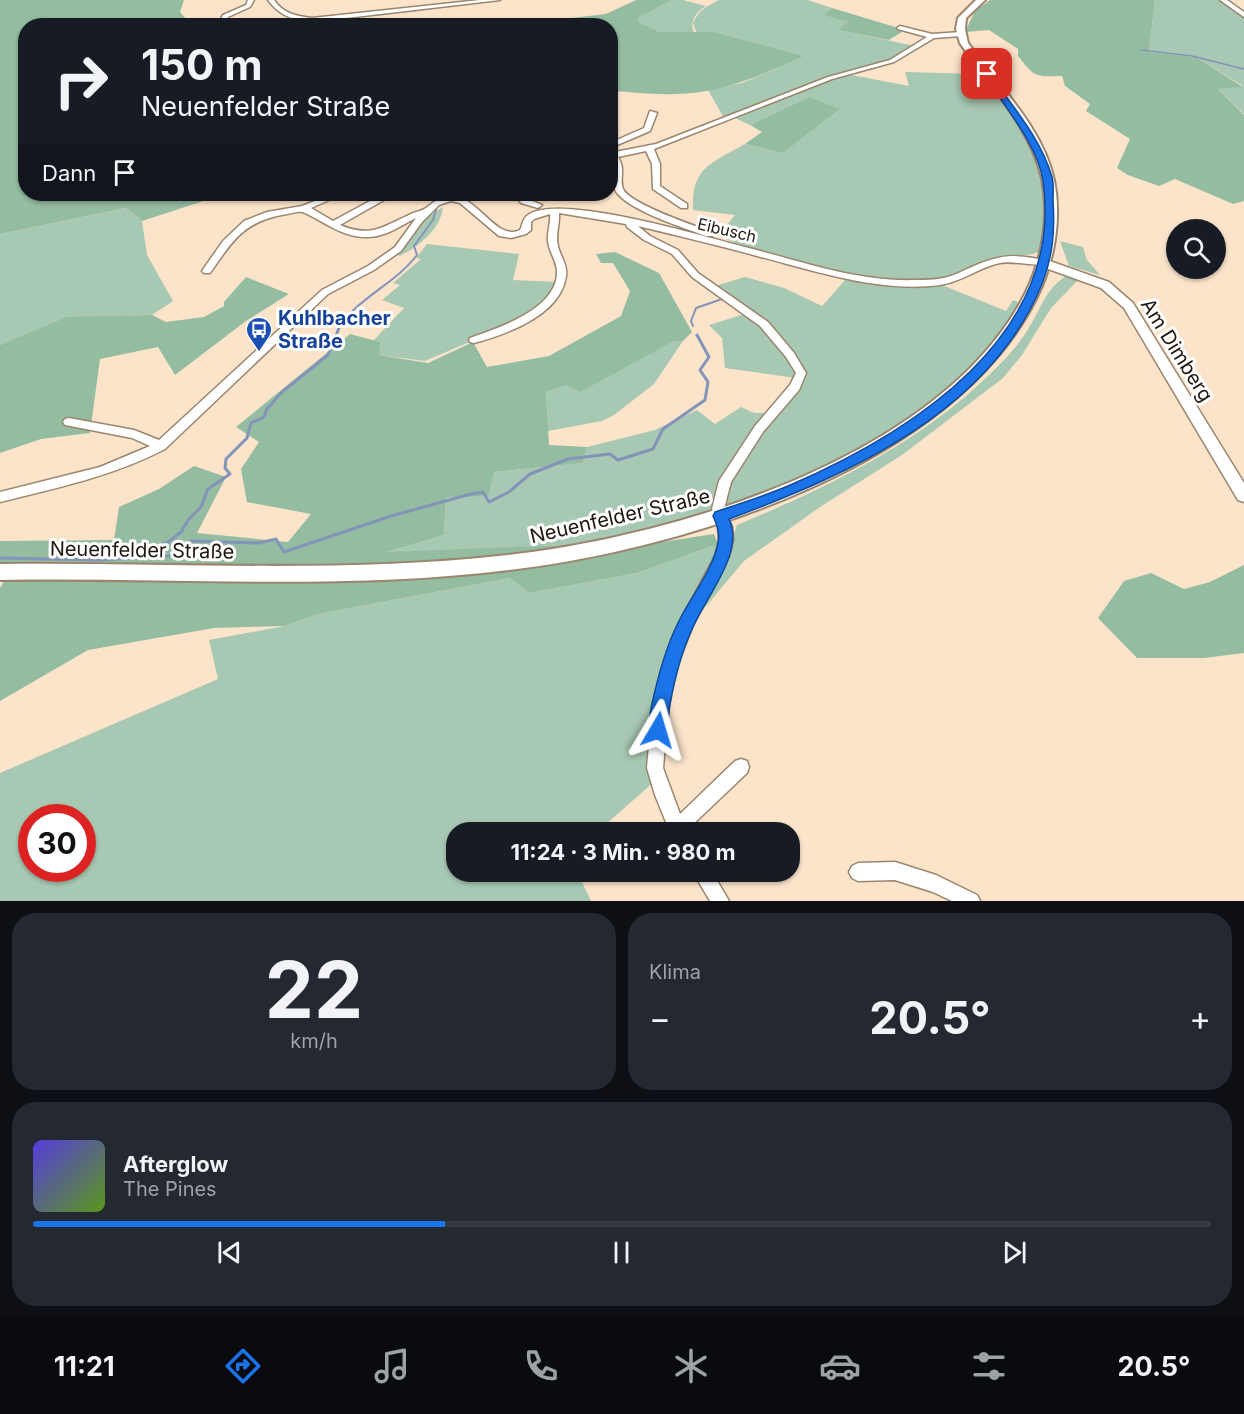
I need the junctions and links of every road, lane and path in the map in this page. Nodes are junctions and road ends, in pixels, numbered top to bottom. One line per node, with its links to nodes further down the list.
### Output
1 (251, 0): 7 (street)
2 (271, 0): 8 (street)
3 (497, 0): 9 (street)
4 (981, 0): 11 (main road)
5 (1223, 0): 6 (street)
6 (1244, 15)
7 (224, 18)
8 (293, 18)
9 (351, 18)
10 (900, 28): 12 (street)
11 (961, 34): 12 (street); 32 (main road, Neuenfelder Straße)
12 (932, 36): 14 (street)
13 (652, 113): 15 (street)
14 (649, 148): 16 (street); 24 (street)
15 (618, 149)
16 (618, 152)
17 (618, 162): 31 (street)
18 (322, 201): 25 (street)
19 (376, 201): 29 (street)
20 (441, 201): 27 (street)
21 (460, 201): 26 (street)
22 (524, 201): 26 (street)
23 (539, 201): 26 (street)
24 (684, 206)
25 (304, 208): 29 (street); 33 (street)
26 (540, 209): 28 (street, Eibusch)
27 (427, 212): 29 (street); 36 (street)
28 (554, 212): 30 (street, Eibusch); 34 (street)
29 (335, 224)
30 (630, 224): 31 (street, Eibusch); 39 (street)
31 (738, 247): 32 (street, Eibusch)
32 (1044, 263): 37 (street, Am Dimberg); 39 (main road, Neuenfelder Straße)
33 (207, 271)
34 (474, 340)
35 (69, 422): 36 (street)
36 (161, 447): 38 (street)
37 (1244, 496)
38 (0, 497)
39 (720, 516): 40 (main road, Neuenfelder Straße); 42 (street)
40 (0, 572)
41 (741, 767): 43 (street)
42 (675, 822)
43 (686, 822)
44 (858, 872): 47 (street)
45 (708, 882): 46 (street)
46 (720, 901)
47 (971, 901)

